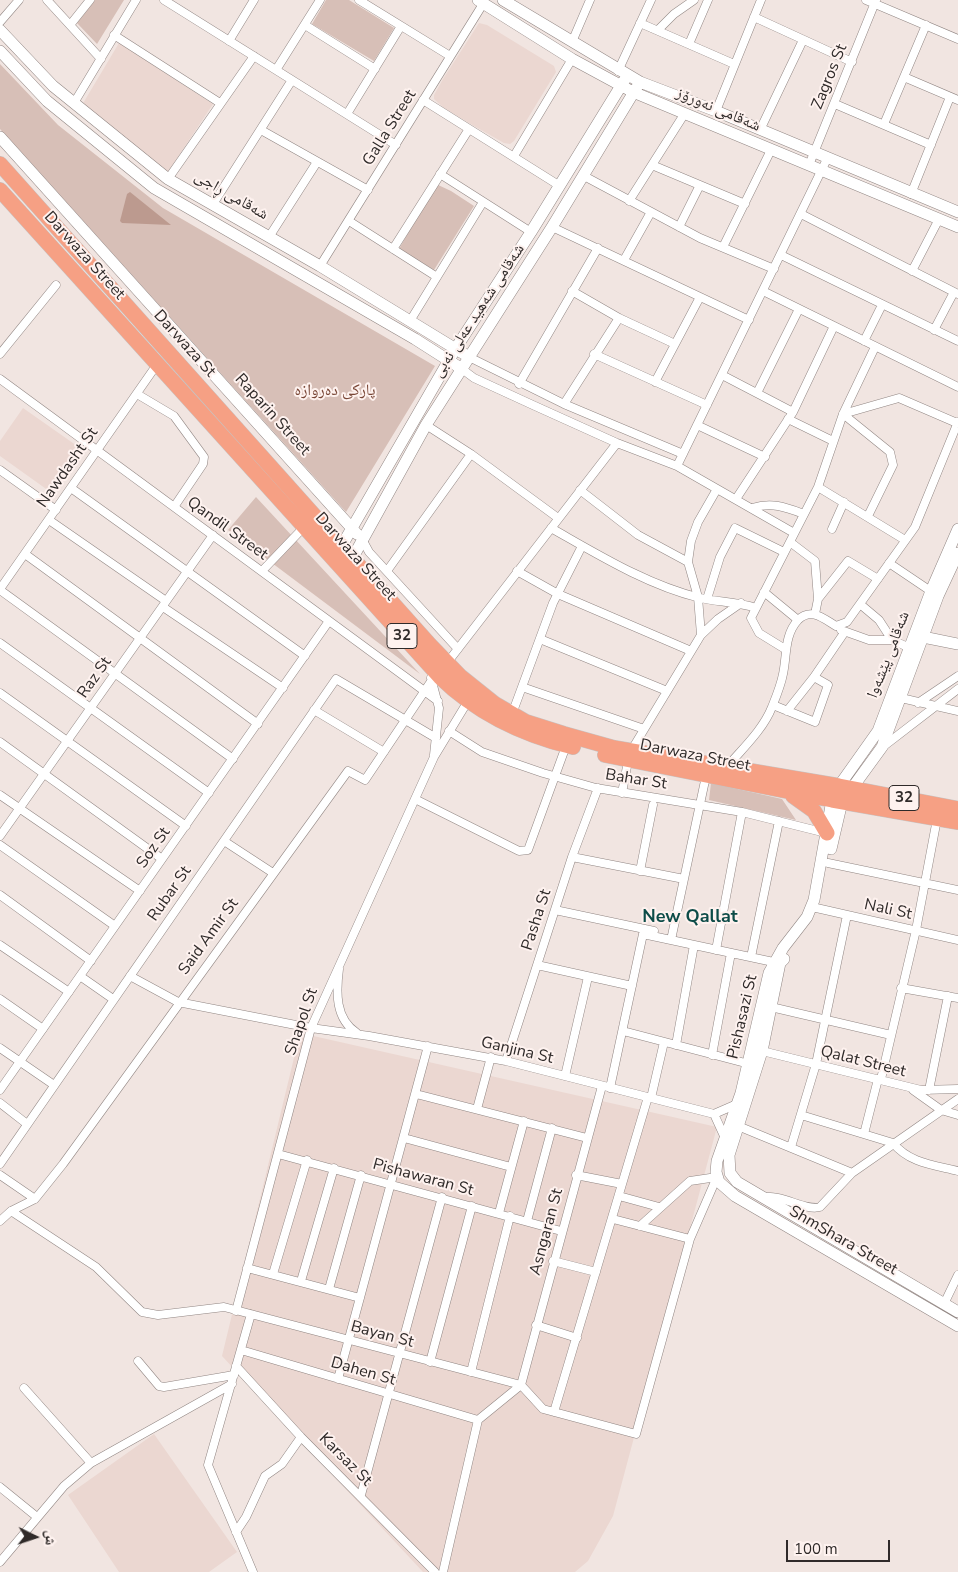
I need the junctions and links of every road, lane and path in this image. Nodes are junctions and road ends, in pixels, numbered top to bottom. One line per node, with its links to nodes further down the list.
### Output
1 (19, 0): 20 (street)
2 (47, 0): 22 (street)
3 (90, 0): 22 (street)
4 (136, 0): 28 (street)
5 (164, 0): 31 (street)
6 (254, 0): 31 (street)
7 (320, 0): 23 (street)
8 (359, 0): 16 (street)
9 (504, 0): 32 (main road, شەقامی نەورۆز)
10 (590, 0): 32 (street)
11 (651, 0): 21 (street)
12 (694, 0): 27 (street)
13 (708, 0): 33 (street)
14 (761, 0): 19 (street)
15 (866, 0): 18 (street)
16 (369, 2): 24 (street)
17 (480, 2): 36 (street, Galla Street); 38 (main road, شەقامی نەورۆز)
18 (876, 2): 25 (street); 39 (street, Zagros St)
19 (754, 17): 30 (street); 40 (street)
20 (0, 22)
21 (640, 23): 27 (street); 43 (street)
22 (70, 25): 37 (street)
23 (305, 25): 41 (street); 42 (street)
24 (401, 26): 36 (street); 41 (street)
25 (926, 26): 29 (street); 44 (street)
26 (0, 30): 47 (main road, شەقامی ڕاجی)
27 (658, 30): 33 (street)
28 (114, 36): 37 (street); 52 (street)
29 (958, 39)
30 (803, 40): 39 (street); 60 (street)
31 (229, 41): 35 (street)
32 (572, 42): 43 (main road, شەقامی نەورۆز)
33 (689, 44): 40 (street)
34 (0, 52): 50 (main road, شەقامی ڕاجی)
35 (254, 56): 42 (street); 52 (street)
36 (450, 56): 49 (street, Galla Street)
37 (100, 58): 51 (street)
38 (572, 58): 43 (main road, شەقامی نەورۆز); 66 (street)
39 (852, 62): 53 (street, Zagros St)
40 (734, 64): 54 (street)
41 (375, 68): 56 (street)
42 (276, 70): 45 (street)
43 (622, 77): 46 (main road, شەقامی نەورۆز); 77 (main road, شەقامی شەهید عەلی نەبی)
44 (904, 77): 48 (street); 57 (street)
45 (292, 80): 56 (street); 59 (street)
46 (636, 87): 54 (main road, شەقامی نەورۆز); 55 (main road, شەقامی نەورۆز); 74 (main road, شەقامی شەهید عەلی نەبی)
47 (58, 90): 50 (main road); 51 (main road, شەقامی ڕاجی)
48 (954, 99): 63 (street)
49 (423, 100): 58 (street); 62 (street, Galla Street)
50 (47, 101): 126 (main road, شەقامی ڕاجی)
51 (74, 103): 75 (main road, شەقامی ڕاجی)
52 (220, 103): 75 (street)
53 (834, 104): 57 (street); 65 (street, Zagros St)
54 (716, 111): 60 (main road, شەقامی نەورۆز)
55 (685, 112): 64 (main road, شەقامی نەورۆز); 70 (street)
56 (347, 114): 62 (street)
57 (884, 124): 63 (street)
58 (469, 129): 66 (street); 73 (street)
59 (261, 130): 68 (street); 83 (street)
60 (760, 130): 65 (main road, شەقامی نەورۆز)
61 (0, 137): 167 (main road, Raparin Street)
62 (396, 145): 79 (street, Galla Street)
63 (931, 145): 80 (street)
64 (771, 150): 71 (main road, شەقامی نەورۆز); 84 (street)
65 (814, 154): 67 (main road, شەقامی نەورۆز); 71 (street, Zagros St)
66 (514, 156): 77 (street)
67 (827, 159): 72 (street); 80 (main road, شەقامی نەورۆز)
68 (317, 162): 79 (street); 95 (street)
69 (0, 164): 93 (highway, Darwaza St / 32)
70 (652, 165): 76 (street); 81 (street)
71 (809, 165): 72 (main road, شەقامی نەورۆز)
72 (821, 170): 87 (street); 88 (main road, شەقامی نەورۆز)
73 (440, 174): 82 (street); 99 (street)
74 (584, 176): 81 (street); 90 (main road, شەقامی شەهید عەلی نەبی)
75 (168, 179): 83 (main road, شەقامی ڕاجی)
76 (700, 185): 84 (street); 91 (street)
77 (560, 186): 94 (main road, شەقامی شەهید عەلی نەبی)
78 (0, 190): 96 (highway, Darwaza Street / 32)
79 (368, 190): 89 (street, Galla Street)
80 (911, 194): 86 (main road, شەقامی نەورۆز)
81 (629, 201): 85 (street)
82 (483, 202): 94 (street); 105 (street)
83 (213, 204): 95 (main road, شەقامی ڕاجی)
84 (745, 204): 98 (street)
85 (650, 212): 91 (street); 101 (street)
86 (958, 212)
87 (801, 214): 100 (street); 104 (street)
88 (938, 219): 92 (main road, شەقامی نەورۆز); 104 (street)
89 (349, 221): 99 (street); 102 (street, Galla Street)
90 (552, 227): 97 (street); 125 (main road, شەقامی شەهید عەلی نەبی)
91 (679, 227): 98 (street)
92 (958, 227)
93 (57, 228): 96 (highway); 176 (highway, Darwaza St / 32)
94 (531, 232): 122 (main road, شەقامی شەهید عەلی نەبی)
95 (269, 237): 102 (main road, شەقامی ڕاجی)
96 (44, 240): 127 (highway, Darwaza Street / 32)
97 (598, 248): 101 (street); 107 (street)
98 (723, 248): 103 (street)
99 (393, 249): 105 (street)
100 (781, 255): 103 (street); 111 (street)
101 (624, 260): 110 (street)
102 (320, 266): 115 (main road, شەقامی ڕاجی)
103 (774, 269): 108 (street)
104 (912, 271): 109 (street)
105 (437, 277): 115 (street)
106 (56, 285): 123 (street)
107 (572, 291): 113 (street); 132 (street)
108 (763, 291): 112 (street); 114 (street)
109 (956, 293): 117 (street)
110 (700, 297): 114 (street); 120 (street)
111 (882, 305): 117 (street); 118 (street)
112 (799, 309): 116 (street); 134 (street)
113 (619, 318): 120 (street); 124 (street)
114 (749, 320): 129 (street)
115 (410, 321): 122 (main road, شەقامی ڕاجی)
116 (834, 326): 118 (street); 138 (street)
117 (934, 330): 119 (street)
118 (864, 341): 121 (street)
119 (958, 341)
120 (675, 344): 131 (street)
121 (875, 347): 133 (street); 139 (street)
122 (456, 348): 125 (main road, شەقامی ڕاجی); 126 (main road, شەقامی شەهید عەلی نەبی)
123 (0, 354)
124 (594, 354): 131 (street); 136 (street)
125 (469, 358): 128 (main road, شەقامی شەهید عەلی نەبی); 132 (street)
126 (449, 360): 128 (main road, شەقامی ڕاجی); 167 (main road, شەقامی شەهید عەلی نەبی)
127 (158, 363): 135 (street, Nawdasht St); 165 (highway, Darwaza Street / 32)
128 (462, 369): 142 (main road, شەقامی شەهید عەلی نەبی); 145 (street)
129 (722, 375): 134 (street); 137 (street)
130 (0, 379): 146 (street, Qandil Street)
131 (655, 382): 137 (street)
132 (519, 384): 136 (street)
133 (958, 387)
134 (757, 393): 138 (street)
135 (137, 394): 146 (street, Nawdasht St); 158 (street)
136 (564, 404): 148 (street)
137 (707, 405): 143 (street)
138 (793, 412): 140 (street)
139 (843, 414): 141 (street); 144 (street); 162 (street)
140 (788, 420): 144 (street); 149 (street)
141 (958, 423): 172 (street)
142 (426, 425): 147 (street); 173 (main road, شەقامی شەهید عەلی نەبی)
143 (697, 425): 148 (street); 149 (street)
144 (833, 441): 152 (street)
145 (617, 443): 150 (street); 154 (street)
146 (98, 451): 153 (street, Nawdasht St); 158 (street, Qandil Street)
147 (471, 454): 163 (street); 185 (street)
148 (683, 454): 150 (street)
149 (765, 458): 156 (street)
150 (677, 466): 155 (street)
151 (0, 470): 160 (street)
152 (818, 487): 157 (street); 161 (street)
153 (71, 488): 160 (street, Nawdasht St); 187 (street)
154 (580, 490): 163 (street); 181 (street)
155 (717, 490): 156 (street); 181 (street)
156 (736, 499): 159 (street)
157 (844, 502): 162 (street); 168 (street)
158 (174, 507): 171 (street, Qandil Street)
159 (752, 508): 161 (street); 170 (street)
160 (56, 510): 164 (street, Nawdasht St)
161 (804, 514): 170 (street)
162 (868, 516): 172 (street)
163 (558, 518): 166 (street)
164 (48, 520): 179 (street, Nawdasht St); 197 (street)
165 (305, 526): 184 (street); 217 (highway, Darwaza Street / 32)
166 (550, 528): 175 (street); 186 (street)
167 (353, 529): 173 (main road, Raparin Street); 176 (main road, شەقامی شەهید عەلی نەبی)
168 (832, 529)
169 (958, 529): 191 (main road, شەقامی پێشەوا)
170 (794, 533): 174 (street)
171 (213, 536): 184 (street, Qandil Street); 187 (street, Raz St)
172 (905, 540): 182 (street)
173 (363, 541): 180 (main road, شەقامی شەهید عەلی نەبی); 185 (street, Raparin Street)
174 (790, 542): 177 (street); 195 (street)
175 (582, 546): 192 (street); 193 (street)
176 (342, 547): 180 (highway, 32)
177 (784, 552): 190 (street); 194 (street)
178 (958, 553): 183 (main road, شەقامی پێشەوا)
179 (25, 554): 189 (street, Nawdasht St); 207 (street)
180 (352, 559): 218 (highway, 32)
181 (688, 562): 193 (street)
182 (889, 562): 188 (street); 191 (street)
183 (955, 565): 191 (main road, شەقامی پێشەوا)
184 (262, 571): 202 (street, Qandil Street)
185 (386, 571): 213 (street, Raparin Street)
186 (517, 571): 192 (street); 213 (street)
187 (187, 572): 197 (street, Raz St); 216 (street)
188 (878, 579): 195 (street); 198 (street)
189 (0, 589): 219 (street)
190 (764, 592): 199 (street); 201 (street)
191 (934, 593): 206 (main road, شەقامی پێشەوا); 212 (main road, شەقامی پێشەوا)
192 (558, 594): 208 (street); 215 (street)
193 (698, 597): 194 (street); 205 (street)
194 (707, 599): 196 (street)
195 (818, 599): 200 (street)
196 (742, 603): 199 (street); 205 (street)
197 (165, 604): 207 (street, Raz St); 224 (street)
198 (860, 604): 203 (street); 209 (street)
199 (756, 608): 214 (street)
200 (815, 614): 201 (street); 203 (street)
201 (798, 620): 214 (street)
202 (329, 621): 216 (street, Soz St); 227 (street, Qandil Street)
203 (836, 626): 204 (street)
204 (844, 633): 209 (street); 221 (street)
205 (701, 635): 215 (street)
206 (923, 637): 211 (main road); 229 (main road, شەقامی پێشەوا)
207 (140, 638): 219 (street, Raz St); 241 (street)
208 (540, 639): 223 (street); 226 (street)
209 (892, 640): 212 (street)
210 (0, 643): 235 (street)
211 (958, 644)
212 (910, 648): 257 (main road, شەقامی پێشەوا)
213 (458, 649): 218 (street)
214 (786, 649): 233 (street)
215 (691, 651): 226 (street)
216 (305, 656): 224 (street, Soz St)
217 (422, 658): 222 (street); 231 (highway, Darwaza Street / 32)
218 (447, 663): 239 (highway, 32)
219 (115, 674): 235 (street, Raz St); 252 (street)
220 (958, 676): 232 (street)
221 (814, 677): 237 (street); 237 (street)
222 (432, 680): 227 (street, Said Amir St); 230 (street)
223 (522, 687): 239 (street); 242 (street)
224 (283, 688): 241 (street, Soz St)
225 (958, 689): 234 (street)
226 (667, 690): 242 (street)
227 (425, 692): 230 (street, Qandil Street); 240 (street, Said Amir St)
228 (0, 693): 245 (street)
229 (901, 698): 232 (street); 248 (main road, شەقامی پێشەوا)
230 (438, 701): 244 (street)
231 (468, 701): 243 (street); 247 (highway, Darwaza Street / 32)
232 (918, 703): 234 (street)
233 (773, 705): 237 (street); 253 (street)
234 (932, 707): 238 (street); 248 (street)
235 (90, 708): 245 (street, Raz St); 261 (street)
236 (314, 710): 240 (street, Rubar St); 249 (street); 276 (street, Rubar St)
237 (787, 711)
238 (958, 711)
239 (512, 715): 250 (highway, 32)
240 (405, 721): 244 (street); 249 (street, Said Amir St)
241 (258, 724): 252 (street, Soz St)
242 (644, 729): 250 (street)
243 (449, 731): 251 (street); 256 (street, Bahar St)
244 (436, 738): 251 (street)
245 (67, 741): 254 (street, Raz St); 273 (street)
246 (0, 742): 254 (street)
247 (566, 746): 250 (highway, Darwaza Street / 32); 256 (street)
248 (882, 747): 257 (main road, شەقامی پێشەوا)
249 (384, 752): 282 (street, Said Amir St)
250 (630, 756): 253 (highway, 32); 255 (highway, Darwaza Street / 32); 260 (street)
251 (434, 757): 263 (street, Shapol St)
252 (232, 759): 261 (street, Soz St)
253 (726, 768): 257 (highway, 32)
254 (44, 774): 267 (street, Raz St); 279 (street)
255 (706, 776): 259 (highway, Darwaza Street / 32); 265 (street)
256 (555, 777): 258 (street, Bahar St); 263 (street)
257 (844, 787): 264 (main road, Pishasazi St); 268 (highway, 32)
258 (598, 788): 260 (street, Bahar St); 278 (street, Pasha St)
259 (780, 790): 264 (highway, Darwaza Street / 32); 274 (highway)
260 (622, 793): 265 (street, Bahar St)
261 (209, 794): 273 (street, Soz St)
262 (0, 795): 267 (street)
263 (415, 799): 299 (street, Shapol St)
264 (837, 801): 270 (highway, Darwaza Street / 32); 274 (main road, Pishasazi St); 280 (main road, Pishasazi St)
265 (701, 805): 269 (street, Bahar St); 283 (street)
266 (653, 806): 281 (street)
267 (19, 809): 275 (street, Raz St); 286 (street)
268 (958, 809)
269 (742, 812): 271 (street, Bahar St); 297 (street)
270 (937, 819): 272 (highway, Darwaza Street / 32); 284 (street)
271 (779, 821): 274 (street, Bahar St); 300 (street)
272 (958, 822)
273 (186, 826): 279 (street, Soz St)
274 (827, 833): 288 (main road, Pishasazi St)
275 (0, 836)
276 (224, 841): 282 (street); 305 (street, Rubar St)
277 (0, 846): 291 (street)
278 (572, 857): 281 (street); 289 (street, Pasha St)
279 (162, 859): 286 (street, Soz St)
280 (828, 863): 284 (street); 288 (main road, Pishasazi St)
281 (640, 871): 283 (street)
282 (272, 873): 314 (street, Said Amir St)
283 (684, 879): 293 (street)
284 (924, 882): 285 (street); 292 (street)
285 (958, 890)
286 (140, 891): 291 (street, Soz St)
287 (0, 896): 301 (street)
288 (814, 908): 290 (street, Nali St); 302 (main road, Pishasazi St)
289 (556, 910): 293 (street); 303 (street, Pasha St)
290 (847, 915): 292 (street, Nali St); 316 (street)
291 (115, 926): 301 (street, Soz St)
292 (916, 930): 294 (street, Nali St); 308 (street)
293 (672, 938): 296 (street); 307 (street, Asngaran St)
294 (958, 940)
295 (0, 945): 309 (street)
296 (694, 945): 297 (street); 323 (street)
297 (716, 950): 298 (street)
298 (731, 953): 300 (street); 327 (street)
299 (343, 954): 317 (street, Shapol St); 321 (street)
300 (751, 957): 302 (street)
301 (91, 961): 304 (street, Soz St)
302 (777, 963): 315 (main road, Pishasazi St); 331 (main road, Pishasazi St)
303 (537, 965): 306 (street); 329 (street, Pasha St)
304 (80, 976): 309 (street, Soz St); 313 (street)
305 (130, 976): 313 (street, Rubar St); 314 (street, Ganjina St)
306 (588, 977): 307 (street); 333 (street)
307 (632, 986): 319 (street, Asngaran St)
308 (901, 988): 310 (street); 320 (street)
309 (69, 992): 318 (street, Soz St)
310 (948, 996): 311 (street); 340 (street)
311 (958, 998)
312 (0, 999): 318 (street)
313 (114, 1000): 335 (street, Rubar St)
314 (178, 1002): 317 (street, Ganjina St); 378 (street, Said Amir St)
315 (771, 1007): 316 (street); 326 (main road, Pishasazi St)
316 (826, 1020): 320 (street); 332 (street)
317 (311, 1028): 321 (street, Ganjina St); 361 (street, Shapol St)
318 (43, 1029): 330 (street, Soz St)
319 (623, 1031): 322 (street); 336 (street, Asngaran St)
320 (891, 1034): 334 (street)
321 (368, 1036): 324 (street, Ganjina St)
322 (664, 1042): 323 (street); 342 (street)
323 (676, 1045): 327 (street)
324 (428, 1046): 328 (street, Ganjina St); 341 (street)
325 (0, 1048): 330 (street)
326 (762, 1051): 332 (street, Qalat Street); 353 (main road, Pishasazi St)
327 (712, 1055): 331 (street)
328 (491, 1058): 329 (street, Ganjina St); 346 (street)
329 (506, 1061): 333 (street, Ganjina St)
330 (20, 1062): 335 (street); 339 (street, Soz St)
331 (749, 1064): 344 (main road, Pishasazi St)
332 (816, 1064): 334 (street, Qalat Street); 349 (street)
333 (565, 1076): 336 (street, Ganjina St)
334 (879, 1079): 337 (street, Qalat Street); 355 (street)
335 (54, 1085): 352 (street, Rubar St)
336 (606, 1087): 342 (street, Ganjina St); 357 (street, Asngaran St)
337 (909, 1088): 340 (street, Qalat Street); 347 (street)
338 (958, 1089): 340 (street, Qalat Street)
339 (0, 1090)
340 (928, 1090)
341 (416, 1094): 346 (street); 356 (street)
342 (649, 1098): 348 (street, Ganjina St); 374 (street)
343 (958, 1099): 347 (street)
344 (738, 1103): 348 (street); 358 (main road, Pishasazi St)
345 (0, 1104): 352 (street)
346 (476, 1109): 351 (street)
347 (941, 1110): 350 (street); 359 (street)
348 (714, 1114): 358 (street)
349 (801, 1115): 355 (street); 360 (street)
350 (958, 1115)
351 (524, 1121): 354 (street); 364 (street)
352 (27, 1124): 363 (street, Rubar St)
353 (738, 1126): 360 (street); 367 (main road, Pishasazi St)
354 (552, 1128): 357 (street); 386 (street)
355 (864, 1134): 359 (street)
356 (404, 1138): 364 (street); 373 (street)
357 (586, 1138): 371 (street, Asngaran St)
358 (725, 1138): 372 (main road, Pishasazi St)
359 (893, 1143): 366 (street); 368 (street)
360 (791, 1147): 368 (street)
361 (278, 1154): 362 (street, Pishawaran St); 391 (street, Shapol St)
362 (307, 1160): 365 (street, Pishawaran St); 393 (street)
363 (0, 1164)
364 (511, 1167): 382 (street)
365 (334, 1168): 370 (street, Pishawaran St); 395 (street)
366 (958, 1171)
367 (730, 1173): 372 (main road); 376 (main road, ShmShara Street)
368 (852, 1173): 376 (street)
369 (0, 1175): 378 (street)
370 (361, 1175): 373 (street, Pishawaran St); 396 (street)
371 (576, 1175): 374 (street); 388 (street, Asngaran St)
372 (717, 1176): 380 (street); 389 (street); 403 (main road, ShmShara Street)
373 (391, 1184): 377 (street, Pishawaran St); 397 (street)
374 (622, 1184): 375 (street)
375 (619, 1196): 380 (street); 384 (street)
376 (762, 1197): 398 (main road, ShmShara Street)
377 (442, 1198): 379 (street, Pishawaran St); 407 (street)
378 (35, 1199): 381 (street, Said Amir St)
379 (472, 1206): 382 (street, Pishawaran St); 409 (street)
380 (659, 1207): 387 (street)
381 (11, 1211): 385 (street, Said Amir St); 399 (street, Bayan St)
382 (499, 1213): 383 (street, Pishawaran St)
383 (510, 1216): 386 (street, Pishawaran St); 411 (street)
384 (613, 1218): 387 (street); 392 (street)
385 (0, 1221)
386 (527, 1221): 388 (street, Pishawaran St)
387 (640, 1226): 389 (street)
388 (560, 1231): 390 (street, Asngaran St)
389 (690, 1239): 418 (street)
390 (553, 1261): 392 (street); 402 (street, Asngaran St)
391 (247, 1268): 393 (street); 399 (street, Shapol St)
392 (596, 1272): 404 (street)
393 (273, 1274): 395 (street)
394 (958, 1275): 398 (street)
395 (301, 1281): 396 (street)
396 (329, 1289): 397 (street)
397 (360, 1298): 405 (street)
398 (944, 1304): 400 (main road, ShmShara Street)
399 (236, 1311): 401 (street, Bayan St)
400 (958, 1312)
401 (250, 1314): 405 (street, Bayan St); 406 (street)
402 (536, 1326): 404 (street); 415 (street, Asngaran St)
403 (958, 1326)
404 (577, 1338): 418 (street)
405 (349, 1340): 407 (street, Bayan St); 413 (street)
406 (241, 1350): 410 (street); 413 (street, Dahen St)
407 (401, 1354): 409 (street, Bayan St); 417 (street)
408 (138, 1361): 412 (street)
409 (430, 1362): 411 (street, Bayan St)
410 (236, 1366): 412 (street); 420 (street, Karsaz St)
411 (470, 1372): 415 (street, Bayan St)
412 (234, 1375): 414 (street)
413 (338, 1379): 417 (street, Dahen St)
414 (232, 1384): 421 (street); 425 (street)
415 (520, 1385): 418 (street); 419 (street)
416 (24, 1388): 421 (street)
417 (389, 1394): 419 (street, Dahen St); 423 (street)
418 (554, 1412)
419 (478, 1420): 429 (street)
420 (301, 1436): 423 (street, Karsaz St); 425 (street)
421 (91, 1463): 424 (street)
422 (0, 1487): 424 (street)
423 (361, 1495): 428 (street, Karsaz St)
424 (36, 1517): 426 (street)
425 (236, 1532): 427 (street)
426 (0, 1562)
427 (253, 1572)
428 (435, 1572)
429 (443, 1572)

